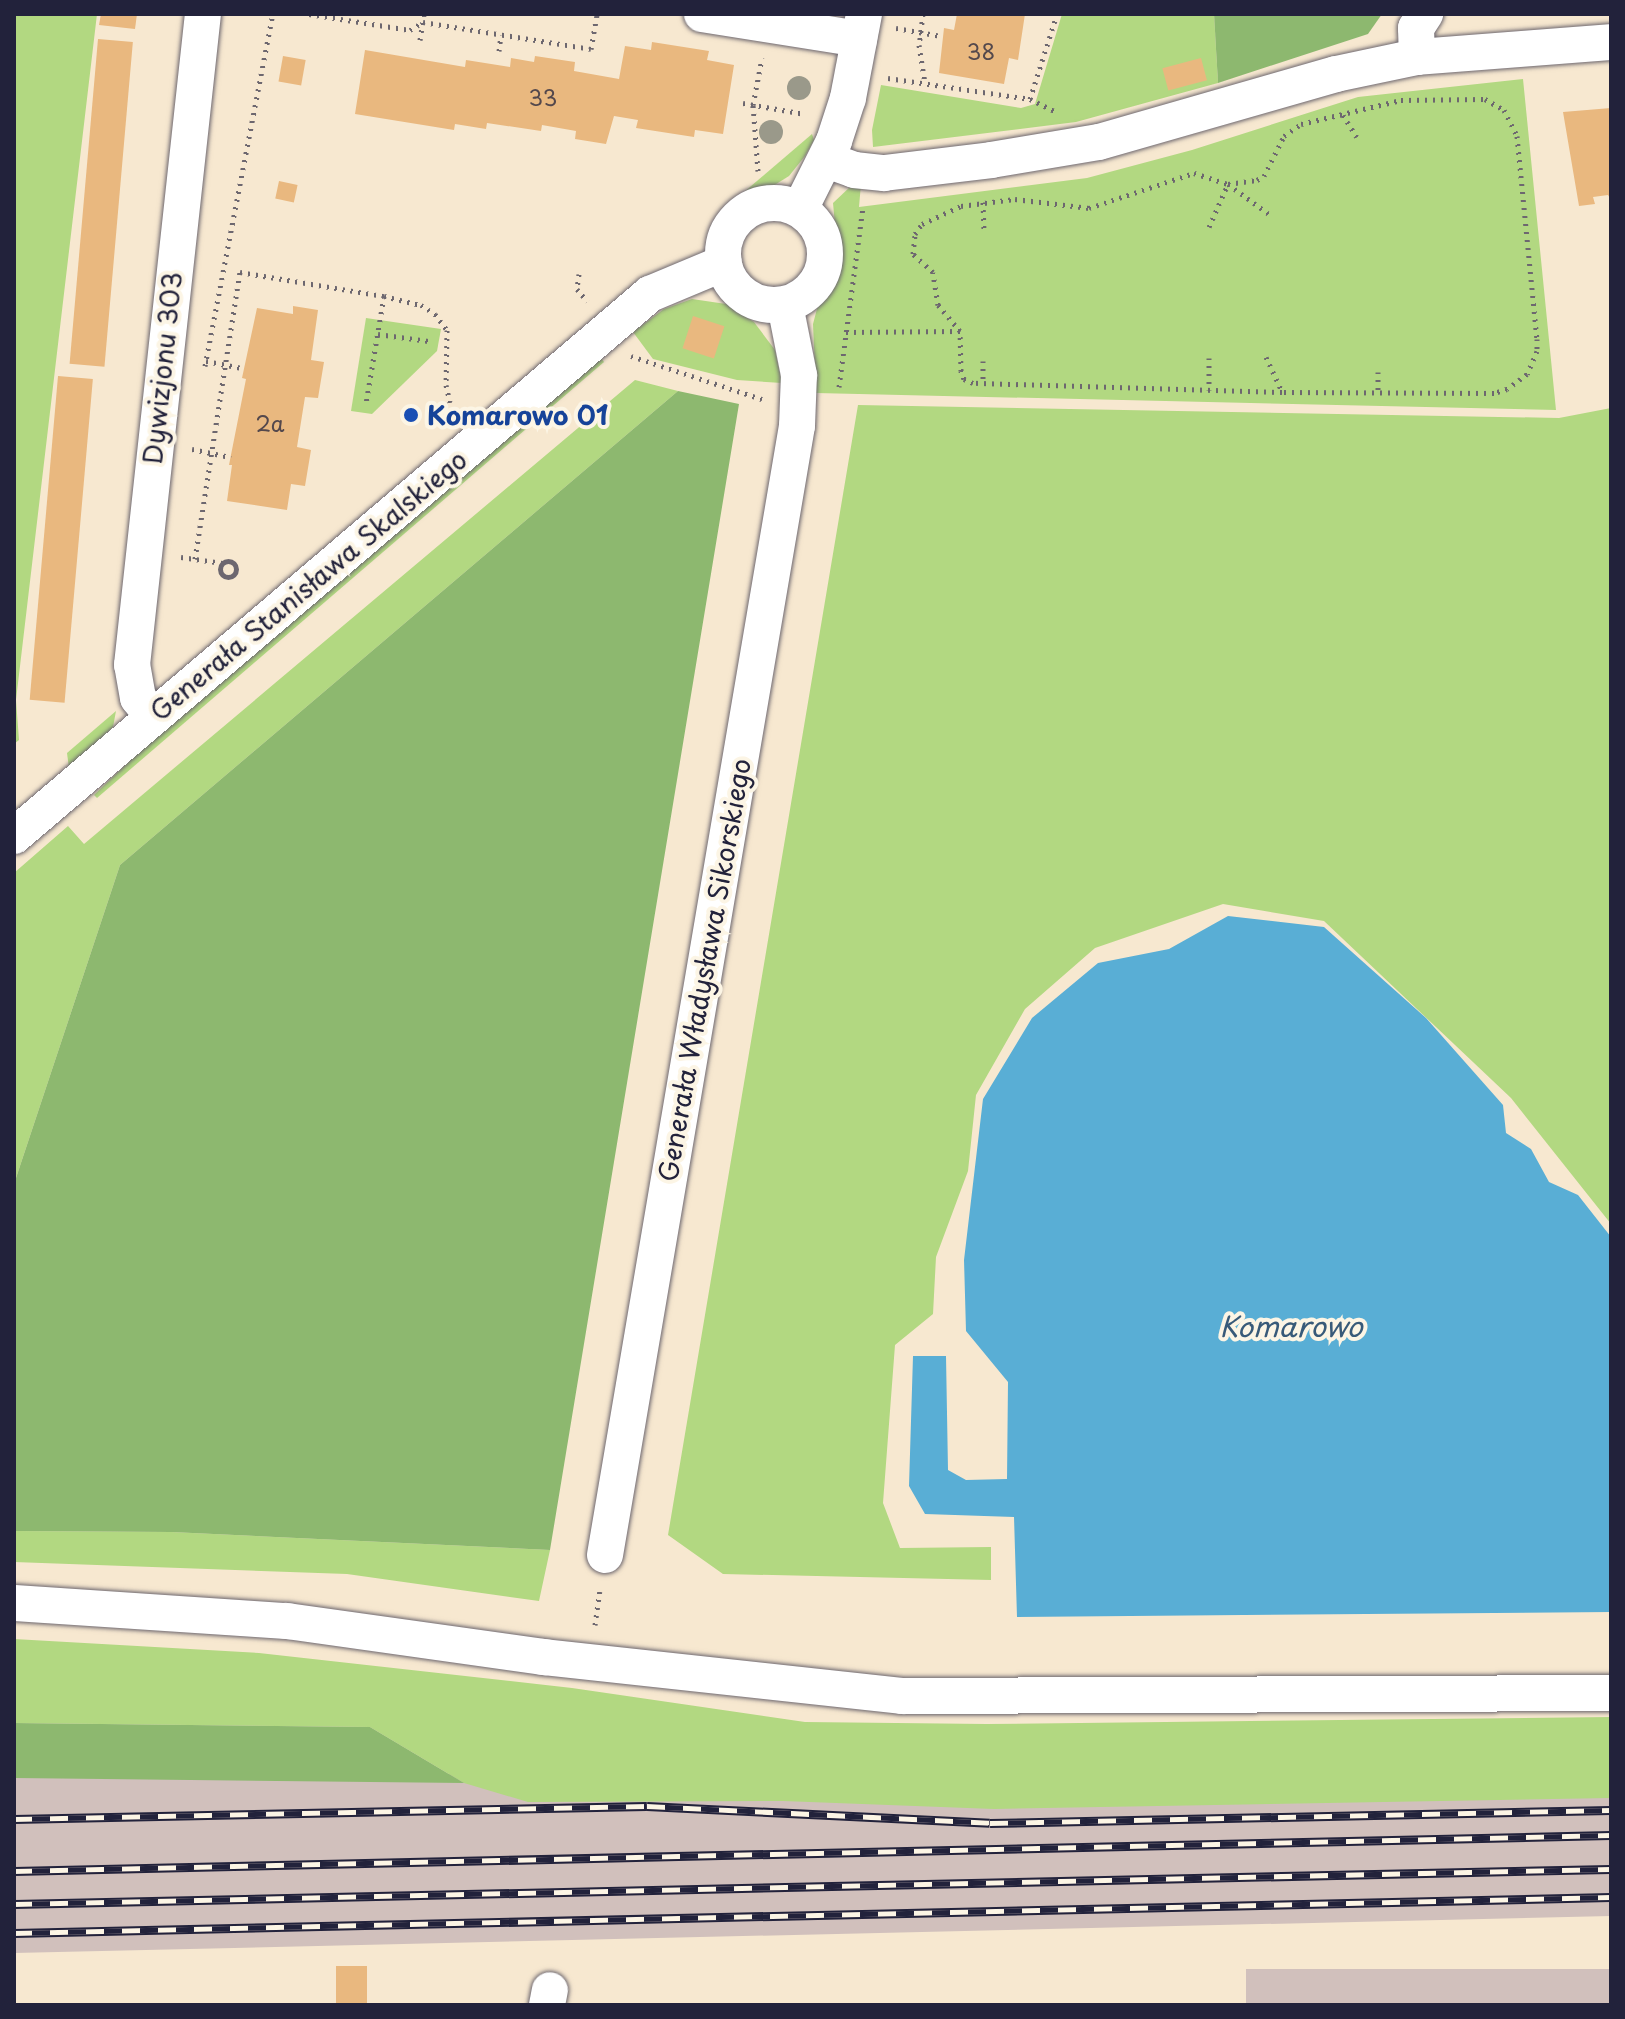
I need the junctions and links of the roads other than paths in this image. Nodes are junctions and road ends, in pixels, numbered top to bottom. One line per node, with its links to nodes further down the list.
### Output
1 (203, 14): 11 (street, Dywizjonu 303)
2 (702, 14): 4 (street)
3 (1425, 14): 6 (street)
4 (870, 26): 7 (street)
5 (1611, 42): 6 (street)
6 (1417, 57): 7 (street)
7 (827, 160): 8 (street)
8 (800, 209): 9 (street); 10 (street)
9 (724, 263): 10 (street); 11 (street, Generała Stanisława Skalskiego)
10 (785, 305): 13 (street, Generała Władysława Sikorskiego)
11 (153, 717): 12 (street, Generała Stanisława Skalskiego)
12 (14, 836)
13 (605, 1555)
14 (14, 1603): 15 (street)
15 (1611, 1693)

